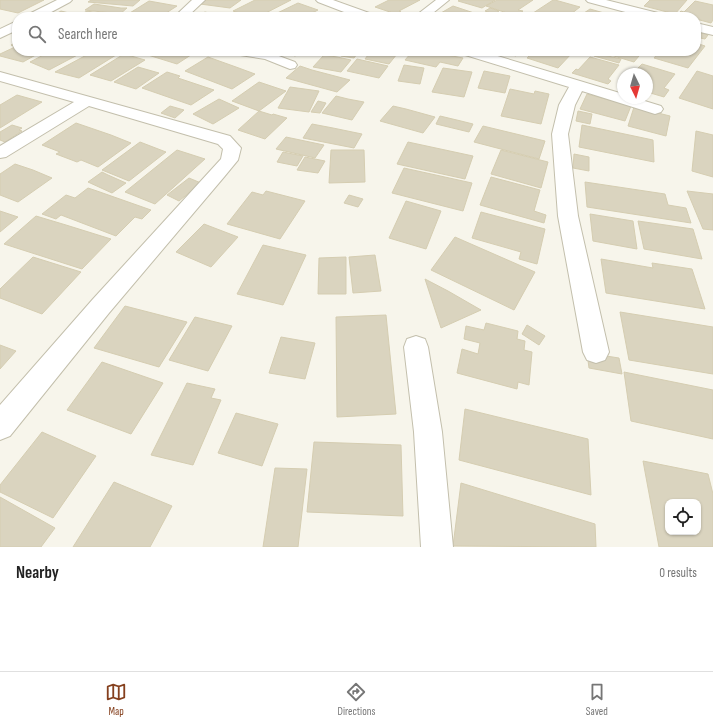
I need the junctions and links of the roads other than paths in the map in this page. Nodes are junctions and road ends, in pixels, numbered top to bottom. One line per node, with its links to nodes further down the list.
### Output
1 (66, 0): 6 (street)
2 (199, 0): 7 (street)
3 (322, 0): 8 (street)
4 (443, 0): 9 (street)
5 (592, 0): 10 (street)
6 (43, 12)
7 (186, 12)
8 (354, 12)
9 (427, 12)
10 (639, 12)
11 (12, 28): 14 (street)
12 (701, 28): 13 (street)
13 (713, 31)
14 (0, 34)
15 (268, 56): 17 (street)
16 (483, 56): 19 (street)
17 (290, 64)
18 (0, 76): 20 (street)
19 (576, 86): 21 (street); 24 (street)
20 (87, 101): 22 (street); 25 (street)
21 (655, 109)
22 (0, 153)
23 (416, 347): 26 (street)
24 (596, 352)
25 (0, 426)
26 (437, 547)

